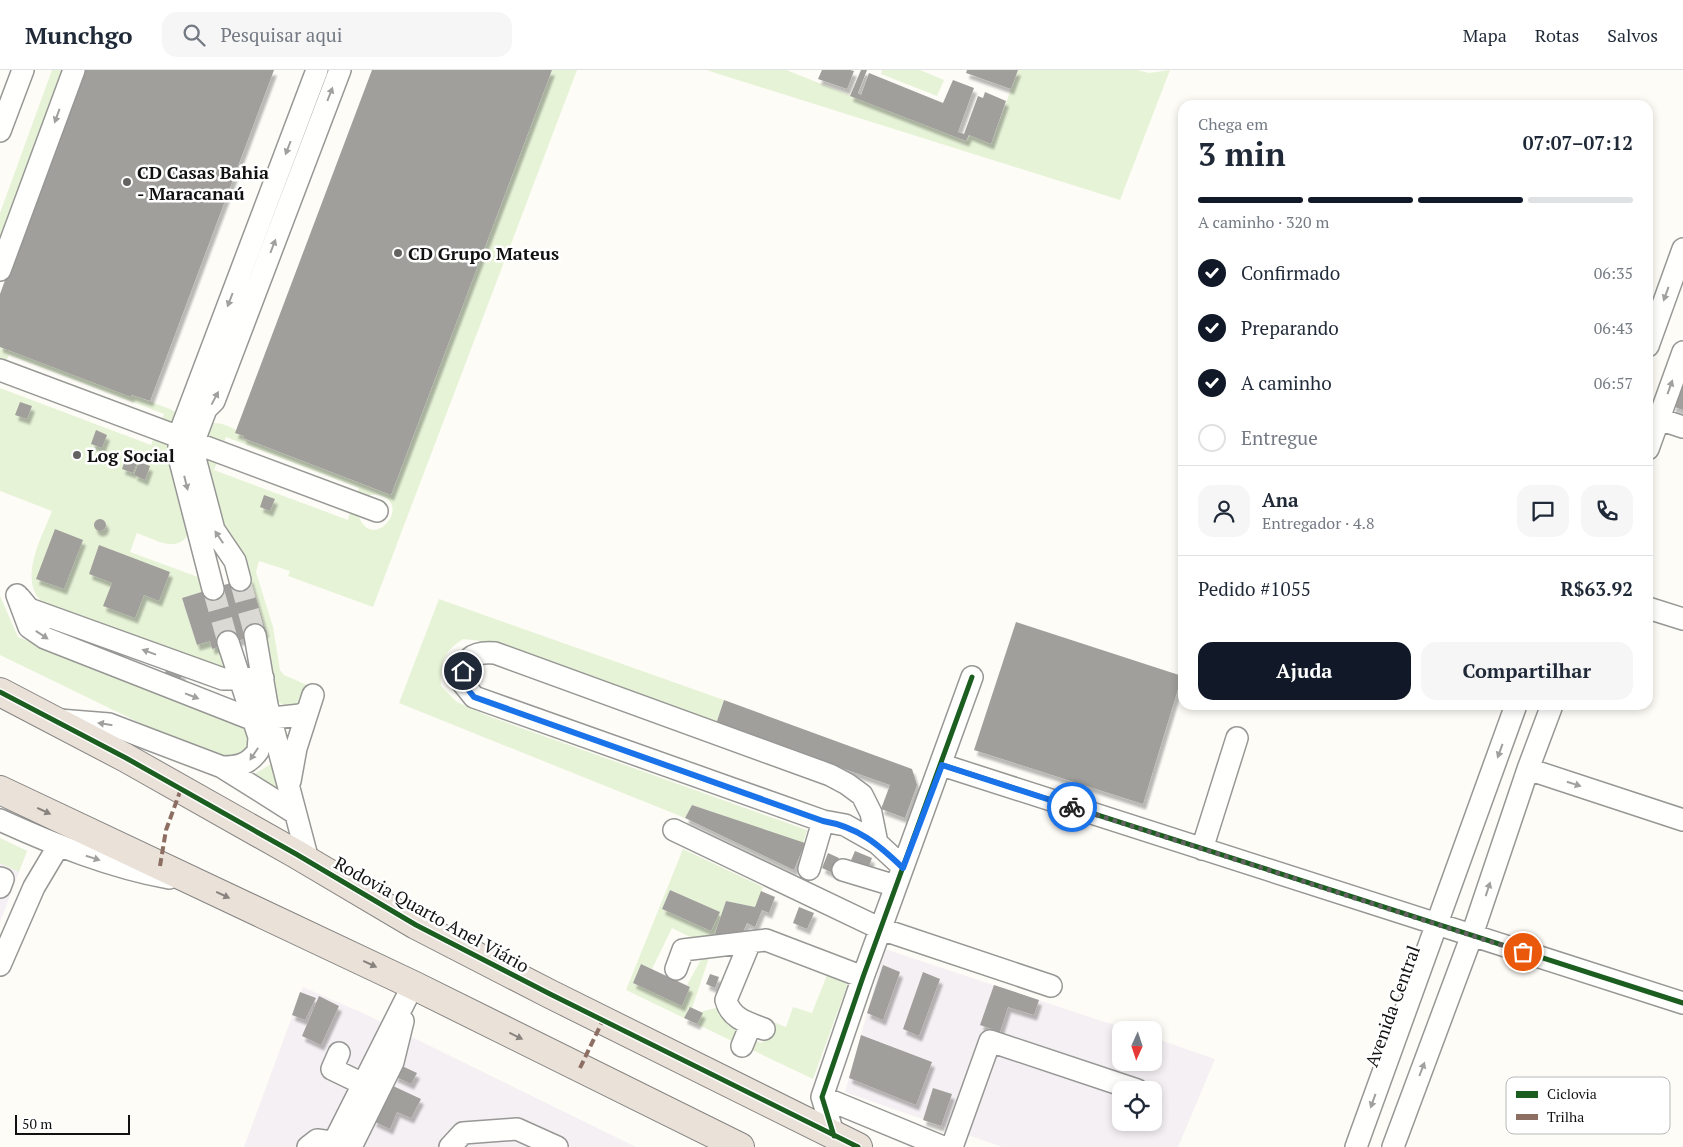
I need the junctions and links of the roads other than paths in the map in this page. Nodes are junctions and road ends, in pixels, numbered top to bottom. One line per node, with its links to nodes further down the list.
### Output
1 (23, 70): 5 (street)
2 (74, 70): 7 (street, one-way to 7)
3 (317, 70): 14 (street, one-way to 14)
4 (340, 70): 14 (street, one-way to 4)
5 (0, 132)
6 (1683, 248): 8 (street, one-way to 8)
7 (0, 270)
8 (1653, 332)
9 (1683, 352): 11 (street, one-way to 9)
10 (0, 370): 14 (street)
11 (1658, 420): 12 (street); 13 (street)
12 (1683, 428)
13 (1653, 434)
14 (186, 438): 15 (street); 16 (street, one-way to 14); 17 (street, one-way to 17)
15 (377, 511)
16 (240, 580)
17 (213, 588)
18 (1653, 610): 19 (street)
19 (1683, 619)
20 (255, 635): 23 (street)
21 (228, 642): 24 (street)
22 (972, 677): 31 (street)
23 (263, 678): 24 (street); 29 (street)
24 (240, 680): 29 (street); 29 (street, one-way to 29)
25 (0, 692): 28 (highway, Rodovia Quarto Anel Viário)
26 (1514, 710): 51 (street, Avenida Central, one-way to 51)
27 (1550, 710): 33 (street)
28 (49, 719): 32 (street, one-way to 28); 44 (highway, Rodovia Quarto Anel Viário)
29 (262, 719): 32 (street, one-way to 32); 35 (street); 35 (street)
30 (1237, 738): 43 (street)
31 (942, 765): 43 (street); 47 (street)
32 (222, 767): 36 (street)
33 (1528, 769): 38 (street, one-way to 38); 53 (street, one-way to 33)
34 (0, 790): 49 (highway, one-way to 49)
35 (290, 792): 36 (street)
36 (295, 813): 44 (street)
37 (0, 820): 42 (street)
38 (1683, 820)
39 (823, 821): 41 (street); 41 (street); 45 (street)
40 (674, 830): 52 (street)
41 (877, 843): 47 (street)
42 (59, 845): 49 (street, one-way to 49); 55 (street)
43 (1202, 849): 51 (street)
44 (308, 860): 66 (highway, Rodovia Quarto Anel Viário)
45 (810, 869)
46 (843, 870): 47 (street)
47 (900, 877): 52 (street)
48 (0, 878): 50 (street)
49 (197, 883): 58 (highway, one-way to 58)
50 (0, 888)
51 (1437, 924): 53 (street); 74 (street, Avenida Central, one-way to 74)
52 (881, 928): 57 (street); 59 (street)
53 (1472, 935): 60 (street); 75 (street, one-way to 53)
54 (750, 942): 56 (street); 57 (street); 61 (street)
55 (0, 965)
56 (676, 968)
57 (863, 977): 65 (street)
58 (412, 985): 64 (street); 67 (street); 71 (highway, one-way to 71)
59 (1051, 986)
60 (1683, 1003)
61 (742, 1046)
62 (339, 1053): 64 (street)
63 (1112, 1082): 73 (street)
64 (362, 1084): 67 (street)
65 (822, 1097): 66 (street); 72 (street)
66 (846, 1142)
67 (344, 1145): 68 (street)
68 (308, 1147)
69 (450, 1147): 70 (street)
70 (557, 1147)
71 (740, 1147)
72 (943, 1147)
73 (952, 1147)
74 (1356, 1147)
75 (1393, 1147)

